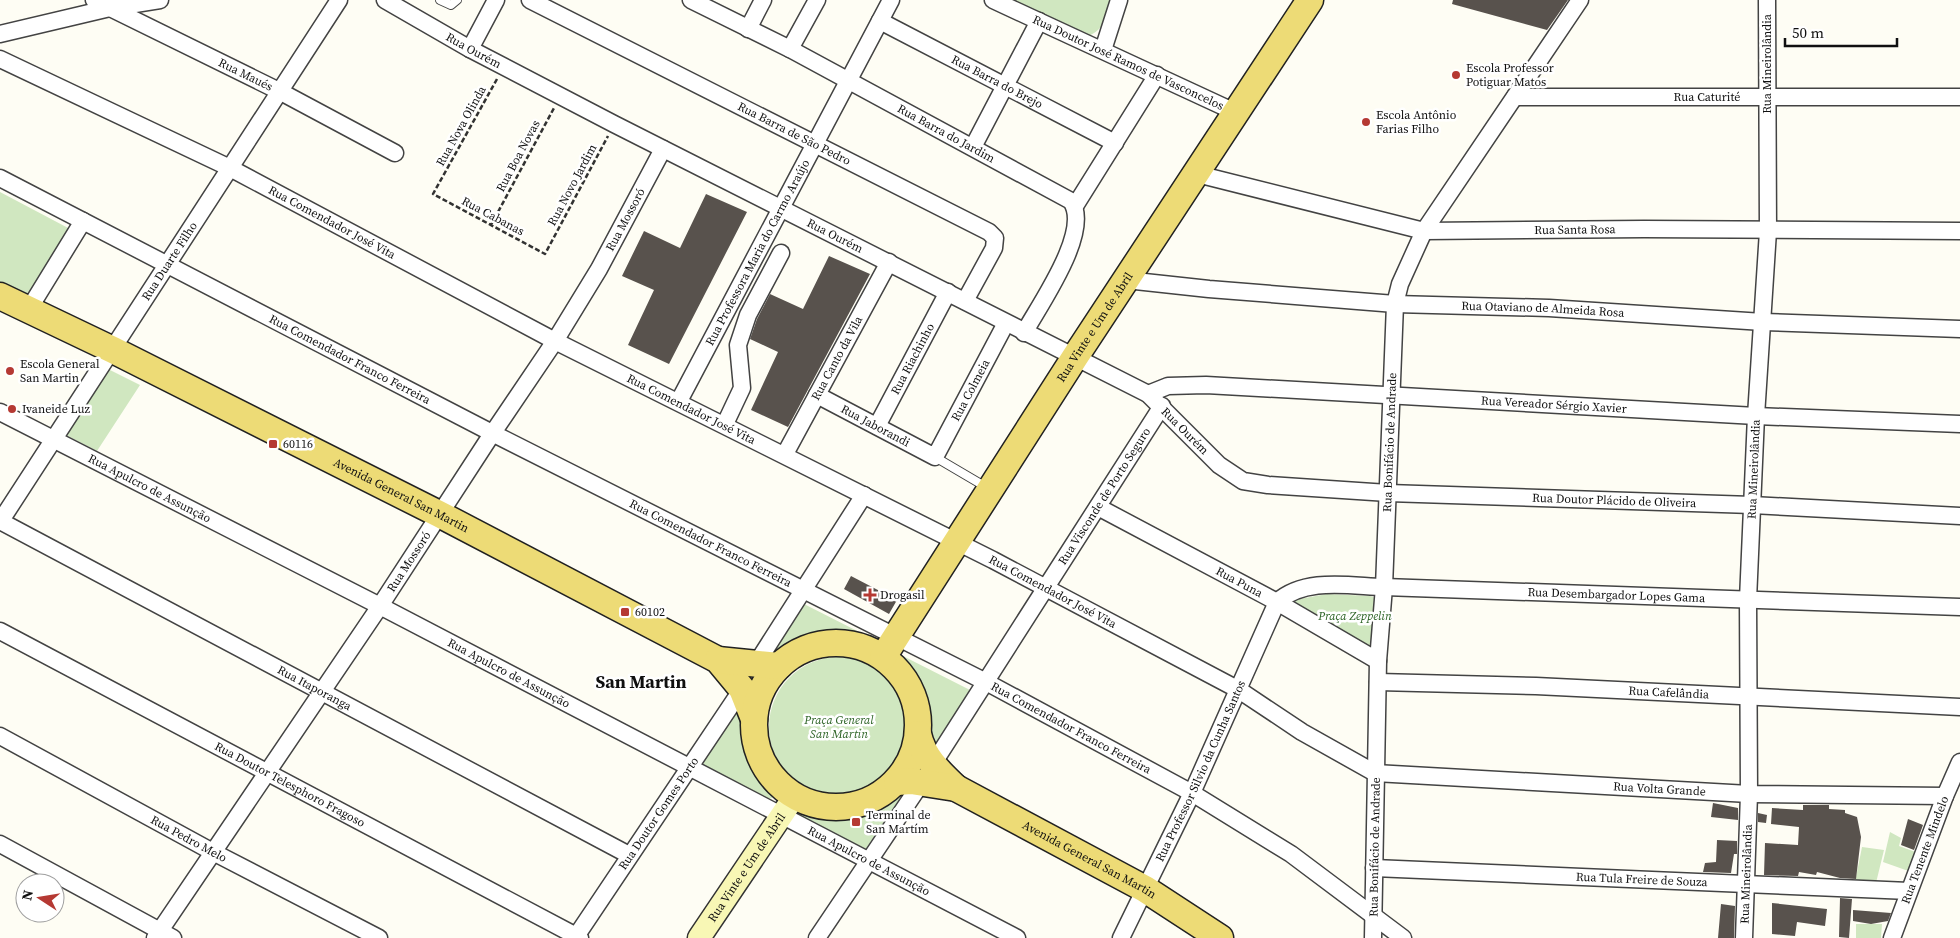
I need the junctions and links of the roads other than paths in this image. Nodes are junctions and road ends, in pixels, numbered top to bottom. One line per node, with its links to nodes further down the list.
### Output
1 (94, 0): 18 (street, Rua Maués)
2 (160, 0): 18 (street)
3 (339, 0): 30 (street, Rua Duarte Filho)
4 (385, 0): 23 (street, Rua Ourém)
5 (440, 0): 6 (lane)
6 (456, 0)
7 (496, 0): 23 (street)
8 (530, 0): 36 (street, Rua Barra de São Pedro)
9 (691, 0): 21 (street, Rua Barra do Jardim)
10 (763, 0): 21 (street)
11 (817, 0): 24 (street)
12 (891, 0): 19 (street, Rua Professora Maria do Carmo Araújo)
13 (993, 0): 20 (street, Rua Doutor José Ramos de Vasconcelos)
14 (1119, 0): 25 (street, Rua Doutor José Ramos de Vasconcelos)
15 (1310, 0): 34 (main road, Rua Vinte e Um de Abril)
16 (1580, 0): 32 (street, Rua Bonifácio de Andrade)
17 (1767, 0): 31 (street, Rua Mineirolândia)
18 (110, 8): 22 (street); 30 (street, Rua Maués)
19 (880, 21): 28 (street, Rua Professora Maria do Carmo Araújo); 29 (street, Rua Barra do Brejo)
20 (1039, 21): 25 (street, Rua Doutor José Ramos de Vasconcelos); 29 (street)
21 (748, 29): 24 (street, Rua Barra do Jardim)
22 (0, 34)
23 (470, 49): 38 (street, Rua Ourém)
24 (790, 49): 28 (street, Rua Barra do Jardim)
25 (1103, 50): 27 (street, Rua Doutor José Ramos de Vasconcelos)
26 (0, 59): 40 (street, Rua Comendador José Vita)
27 (1157, 76): 34 (street, Rua Doutor José Ramos de Vasconcelos); 35 (street)
28 (848, 82): 36 (street, Rua Professora Maria do Carmo Araújo); 37 (street, Rua Barra do Jardim)
29 (1006, 86): 35 (street, Rua Barra do Brejo); 37 (street)
30 (281, 92): 39 (street, Rua Maués); 40 (street, Rua Duarte Filho)
31 (1767, 96): 32 (street, Rua Caturité); 33 (street, Rua Caturité); 47 (street, Rua Mineirolândia)
32 (1515, 97): 46 (street, Rua Bonifácio de Andrade)
33 (1960, 97)
34 (1235, 112): 41 (main road, Rua Vinte e Um de Abril)
35 (1115, 143): 43 (street)
36 (815, 144): 44 (street, Rua Professora Maria do Carmo Araújo); 55 (street, Rua Barra de São Pedro)
37 (973, 147): 43 (street, Rua Barra do Jardim)
38 (663, 149): 44 (street, Rua Ourém); 62 (street, Rua Mossoró)
39 (395, 153)
40 (230, 168): 51 (street, Rua Duarte Filho); 62 (street, Rua Comendador José Vita)
41 (1197, 174): 46 (street, Rua Santa Rosa); 52 (main road, Rua Vinte e Um de Abril)
42 (0, 178): 45 (street, Rua Comendador Franco Ferreira)
43 (1075, 206): 61 (street)
44 (780, 207): 50 (street, Rua Ourém); 68 (street, Rua Professora Maria do Carmo Araújo)
45 (83, 221): 51 (street, Rua Comendador Franco Ferreira); 57 (street)
46 (1424, 231): 47 (street, Rua Santa Rosa); 56 (street, Rua Bonifácio de Andrade)
47 (1768, 231): 48 (street, Rua Santa Rosa); 58 (street, Rua Mineirolândia)
48 (1960, 231)
49 (781, 253): 72 (street)
50 (889, 262): 53 (street, Rua Ourém); 66 (street, Rua Canto da Vila)
51 (168, 266): 63 (street, Rua Duarte Filho); 75 (street, Rua Comendador Franco Ferreira)
52 (1126, 280): 56 (street, Rua Otaviano de Almeida Rosa); 64 (main road, Rua Vinte e Um de Abril)
53 (948, 292): 55 (street, Rua Ourém); 74 (street, Rua Riachinho)
54 (0, 296): 57 (main road, Avenida General San Martin)
55 (965, 301): 59 (street, Rua Ourém)
56 (1395, 304): 58 (street, Rua Otaviano de Almeida Rosa); 67 (street, Rua Bonifácio de Andrade)
57 (29, 309): 63 (main road, Avenida General San Martin)
58 (1763, 322): 60 (street, Rua Otaviano de Almeida Rosa); 71 (street, Rua Mineirolândia)
59 (1006, 323): 61 (street, Rua Ourém); 78 (street, Rua Colmeia)
60 (1960, 329)
61 (1024, 333): 64 (street, Rua Ourém)
62 (555, 341): 68 (street, Rua Comendador José Vita); 75 (street, Rua Mossoró)
63 (113, 350): 76 (street, Rua Duarte Filho); 85 (main road, Avenida General San Martin)
64 (1075, 357): 65 (street, Rua Ourém); 80 (main road, Rua Vinte e Um de Abril)
65 (1148, 394): 67 (street, Rua Vereador Sérgio Xavier); 69 (street, Rua Ourém)
66 (817, 395): 74 (street, Rua Jaborandi); 77 (street, Rua Canto da Vila)
67 (1391, 396): 71 (street, Rua Vereador Sérgio Xavier); 81 (street, Rua Bonifácio de Andrade)
68 (679, 401): 72 (street, Rua Comendador José Vita)
69 (1162, 406): 79 (street, Rua Ourém); 84 (street, Rua Visconde de Porto Seguro)
70 (0, 412): 76 (street, Rua Apulcro de Assunção)
71 (1756, 416): 73 (street, Rua Vereador Sérgio Xavier); 83 (street, Rua Mineirolândia)
72 (725, 424): 77 (street, Rua Comendador José Vita)
73 (1960, 424)
74 (877, 426): 78 (street, Rua Jaborandi)
75 (492, 433): 85 (street, Rua Mossoró); 91 (street, Rua Comendador Franco Ferreira)
76 (54, 439): 87 (street, Rua Duarte Filho); 94 (street, Rua Apulcro de Assunção)
77 (785, 454): 82 (street, Rua Comendador José Vita)
78 (935, 457): 80 (lane)
79 (1268, 485): 81 (street, Rua Doutor Plácido de Oliveira)
80 (990, 489): 88 (main road, Rua Vinte e Um de Abril)
81 (1388, 493): 83 (street, Rua Doutor Plácido de Oliveira); 89 (street, Rua Bonifácio de Andrade)
82 (864, 495): 88 (street, Rua Comendador José Vita); 91 (street)
83 (1752, 506): 86 (street, Rua Doutor Plácido de Oliveira); 92 (street, Rua Mineirolândia)
84 (1098, 507): 90 (street, Rua Visconde de Porto Seguro); 93 (street, Rua Puna)
85 (439, 514): 94 (street, Rua Mossoró); 98 (main road, Avenida General San Martin)
86 (1960, 516)
87 (0, 521): 105 (street, Rua Itaporanga)
88 (957, 542): 90 (street, Rua Comendador José Vita); 97 (main road, Rua Vinte e Um de Abril)
89 (1384, 587): 92 (street, Rua Desembargador Lopes Gama); 93 (street, Rua Desembargador Lopes Gama); 99 (street, Rua Bonifácio de Andrade)
90 (1046, 588): 101 (street, Rua Visconde de Porto Seguro); 104 (street, Rua Comendador José Vita)
91 (802, 591): 97 (street, Rua Comendador Franco Ferreira); 100 (street)
92 (1748, 600): 95 (street, Rua Desembargador Lopes Gama); 106 (street, Rua Mineirolândia)
93 (1278, 602): 99 (street, Rua Puna); 104 (street, Rua Professor Silvio da Cunha Santos)
94 (380, 606): 105 (street, Rua Mossoró); 112 (street, Rua Apulcro de Assunção)
95 (1960, 606)
96 (0, 631): 115 (street, Rua Doutor Telesphoro Fragoso)
97 (890, 646): 100 (main road); 101 (street, Rua Comendador Franco Ferreira); 109 (main road)
98 (718, 660): 100 (main road, Avenida General San Martin); 103 (main road, Avenida General San Martin)
99 (1378, 661): 102 (street, Rua Bonifácio de Andrade)
100 (767, 665): 108 (main road)
101 (986, 682): 113 (street, Rua Visconde de Porto Seguro); 117 (street, Rua Comendador Franco Ferreira)
102 (1378, 682): 106 (street, Rua Cafelândia); 114 (street, Rua Bonifácio de Andrade)
103 (742, 689): 108 (main road, Avenida General San Martin); 112 (street, Rua Doutor Gomes Porto)
104 (1239, 690): 114 (street, Rua Comendador José Vita); 117 (street, Rua Professor Silvio da Cunha Santos)
105 (322, 691): 115 (street, Rua Mossoró); 123 (street, Rua Itaporanga)
106 (1748, 697): 107 (street, Rua Cafelândia); 118 (street, Rua Mineirolândia)
107 (1960, 708)
108 (754, 719): 120 (main road)
109 (918, 734): 113 (main road, Avenida General San Martin); 116 (main road)
110 (0, 736): 122 (street, Rua Pedro Melo)
111 (1960, 762): 119 (street, Rua Tenente Mindelo)
112 (690, 768): 120 (street, Rua Apulcro de Assunção); 123 (street, Rua Doutor Gomes Porto)
113 (928, 773): 116 (main road); 124 (street, Rua Visconde de Porto Seguro); 127 (main road, Avenida General San Martin)
114 (1375, 773): 118 (street, Rua Volta Grande); 125 (street, Rua Bonifácio de Andrade)
115 (266, 774): 122 (street, Rua Mossoró); 131 (street, Rua Doutor Telesphoro Fragoso)
116 (896, 782): 120 (main road)
117 (1192, 793): 127 (street, Rua Professor Silvio da Cunha Santos); 129 (street, Rua Comendador Franco Ferreira)
118 (1750, 794): 119 (street, Rua Volta Grande); 126 (street, Rua Mineirolândia)
119 (1945, 796): 128 (street, Rua Tenente Mindelo)
120 (789, 806): 124 (street, Rua Apulcro de Assunção); 133 (street, Rua Vinte e Um de Abril)
121 (0, 844): 130 (street)
122 (211, 851): 130 (street, Rua Mossoró); 132 (street, Rua Pedro Melo)
123 (629, 856): 131 (street, Rua Doutor Gomes Porto)
124 (870, 860): 134 (street, Rua Visconde de Porto Seguro); 135 (street, Rua Apulcro de Assunção)
125 (1374, 868): 126 (street, Rua Tula Freire de Souza); 129 (street, Rua Bonifácio de Andrade)
126 (1747, 885): 128 (street, Rua Tula Freire de Souza); 140 (street, Rua Mineirolândia)
127 (1145, 889): 136 (street, Rua Professor Silvio da Cunha Santos); 137 (main road, Avenida General San Martin)
128 (1909, 891): 141 (street, Rua Tenente Mindelo)
129 (1374, 919): 138 (street, Rua Bonifácio de Andrade); 139 (street, Rua Comendador Franco Ferreira)
130 (162, 936)
131 (577, 937)
132 (379, 938)
133 (699, 938)
134 (817, 938)
135 (1016, 938)
136 (1121, 938)
137 (1220, 938)
138 (1373, 938)
139 (1403, 938)
140 (1744, 938)
141 (1892, 938)

